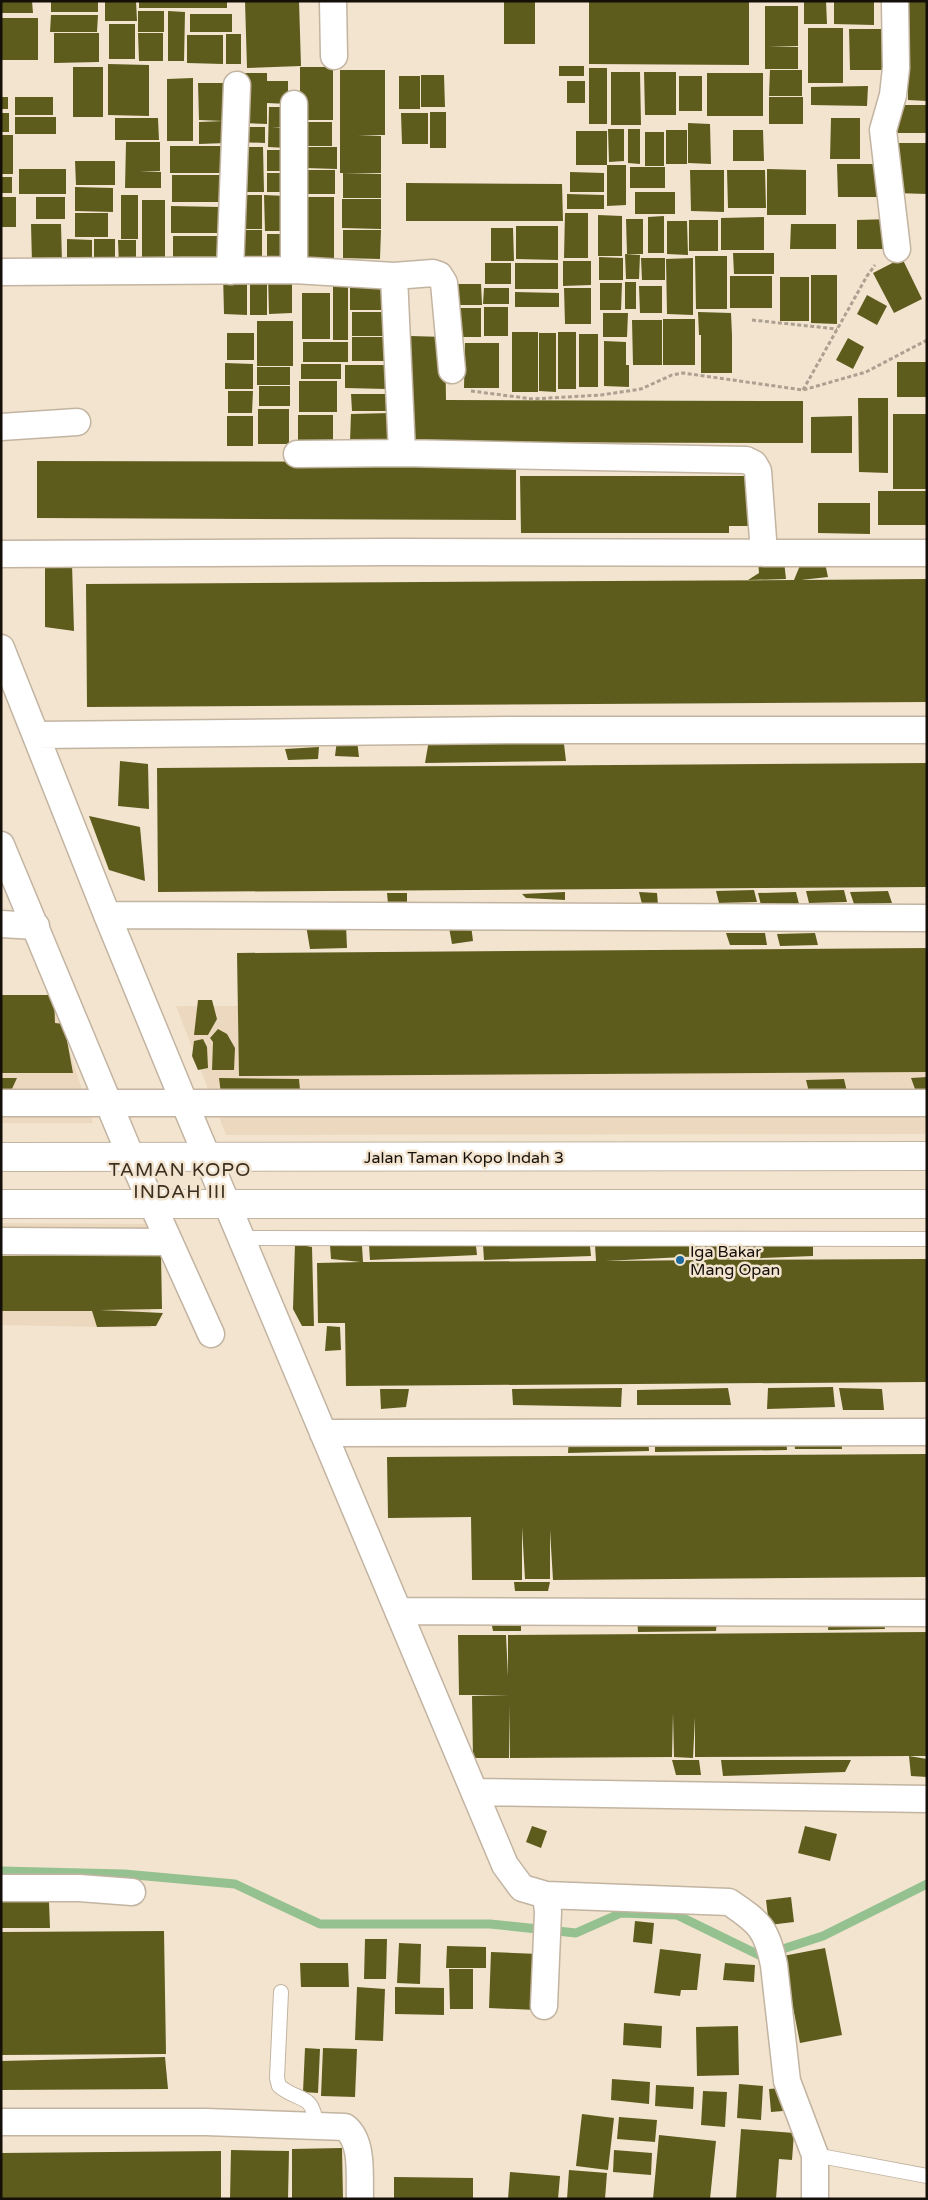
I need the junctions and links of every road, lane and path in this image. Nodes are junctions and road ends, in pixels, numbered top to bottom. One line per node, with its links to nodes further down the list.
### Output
1 (333, 1): 3 (street)
2 (894, 1): 6 (street)
3 (334, 56)
4 (237, 85): 7 (street)
5 (294, 104): 8 (street)
6 (896, 249): 12 (path)
7 (230, 270): 8 (street); 9 (street)
8 (294, 270): 10 (street)
9 (1, 272)
10 (394, 276): 14 (street); 18 (street)
11 (752, 320): 12 (path)
12 (837, 329): 15 (path)
13 (927, 340): 15 (path)
14 (452, 370): 15 (path)
15 (803, 390)
16 (77, 422): 17 (street)
17 (1, 427)
18 (402, 453): 19 (street); 20 (street)
19 (297, 454)
20 (764, 553): 21 (street); 22 (street)
21 (927, 553)
22 (1, 554)
23 (1, 648): 25 (street)
24 (927, 730): 25 (street)
25 (38, 736): 27 (street)
26 (1, 845): 30 (street)
27 (107, 915): 28 (street); 32 (street)
28 (927, 918)
29 (1, 924): 30 (street)
30 (36, 926): 31 (street)
31 (108, 1102): 32 (street); 33 (street); 36 (street)
32 (184, 1102): 34 (street); 38 (street)
33 (1, 1103)
34 (927, 1103)
35 (927, 1156): 38 (main road, Jalan Taman Kopo Indah 3)
36 (131, 1157): 37 (main road, Jalan Taman Kopo Indah 3); 38 (main road, Jalan Taman Kopo Indah 3); 42 (street)
37 (1, 1158)
38 (208, 1158): 41 (street)
39 (1, 1204): 42 (main road)
40 (927, 1204): 41 (main road)
41 (229, 1205): 42 (main road); 43 (street)
42 (154, 1206): 46 (street)
43 (243, 1238): 44 (lane); 49 (street)
44 (927, 1239)
45 (1, 1241): 46 (street)
46 (169, 1242): 47 (street)
47 (211, 1334)
48 (927, 1432): 49 (street)
49 (323, 1433): 50 (street)
50 (398, 1611): 51 (street); 52 (street)
51 (927, 1613)
52 (475, 1792): 53 (street); 56 (street)
53 (927, 1799)
54 (1, 1888): 55 (street)
55 (132, 1892)
56 (547, 1904): 58 (street); 61 (street)
57 (281, 1992): 60 (lane)
58 (544, 2006)
59 (1, 2122): 60 (street)
60 (317, 2126): 63 (street)
61 (815, 2155): 62 (lane); 64 (street)
62 (927, 2176)
63 (360, 2199)
64 (815, 2199)

